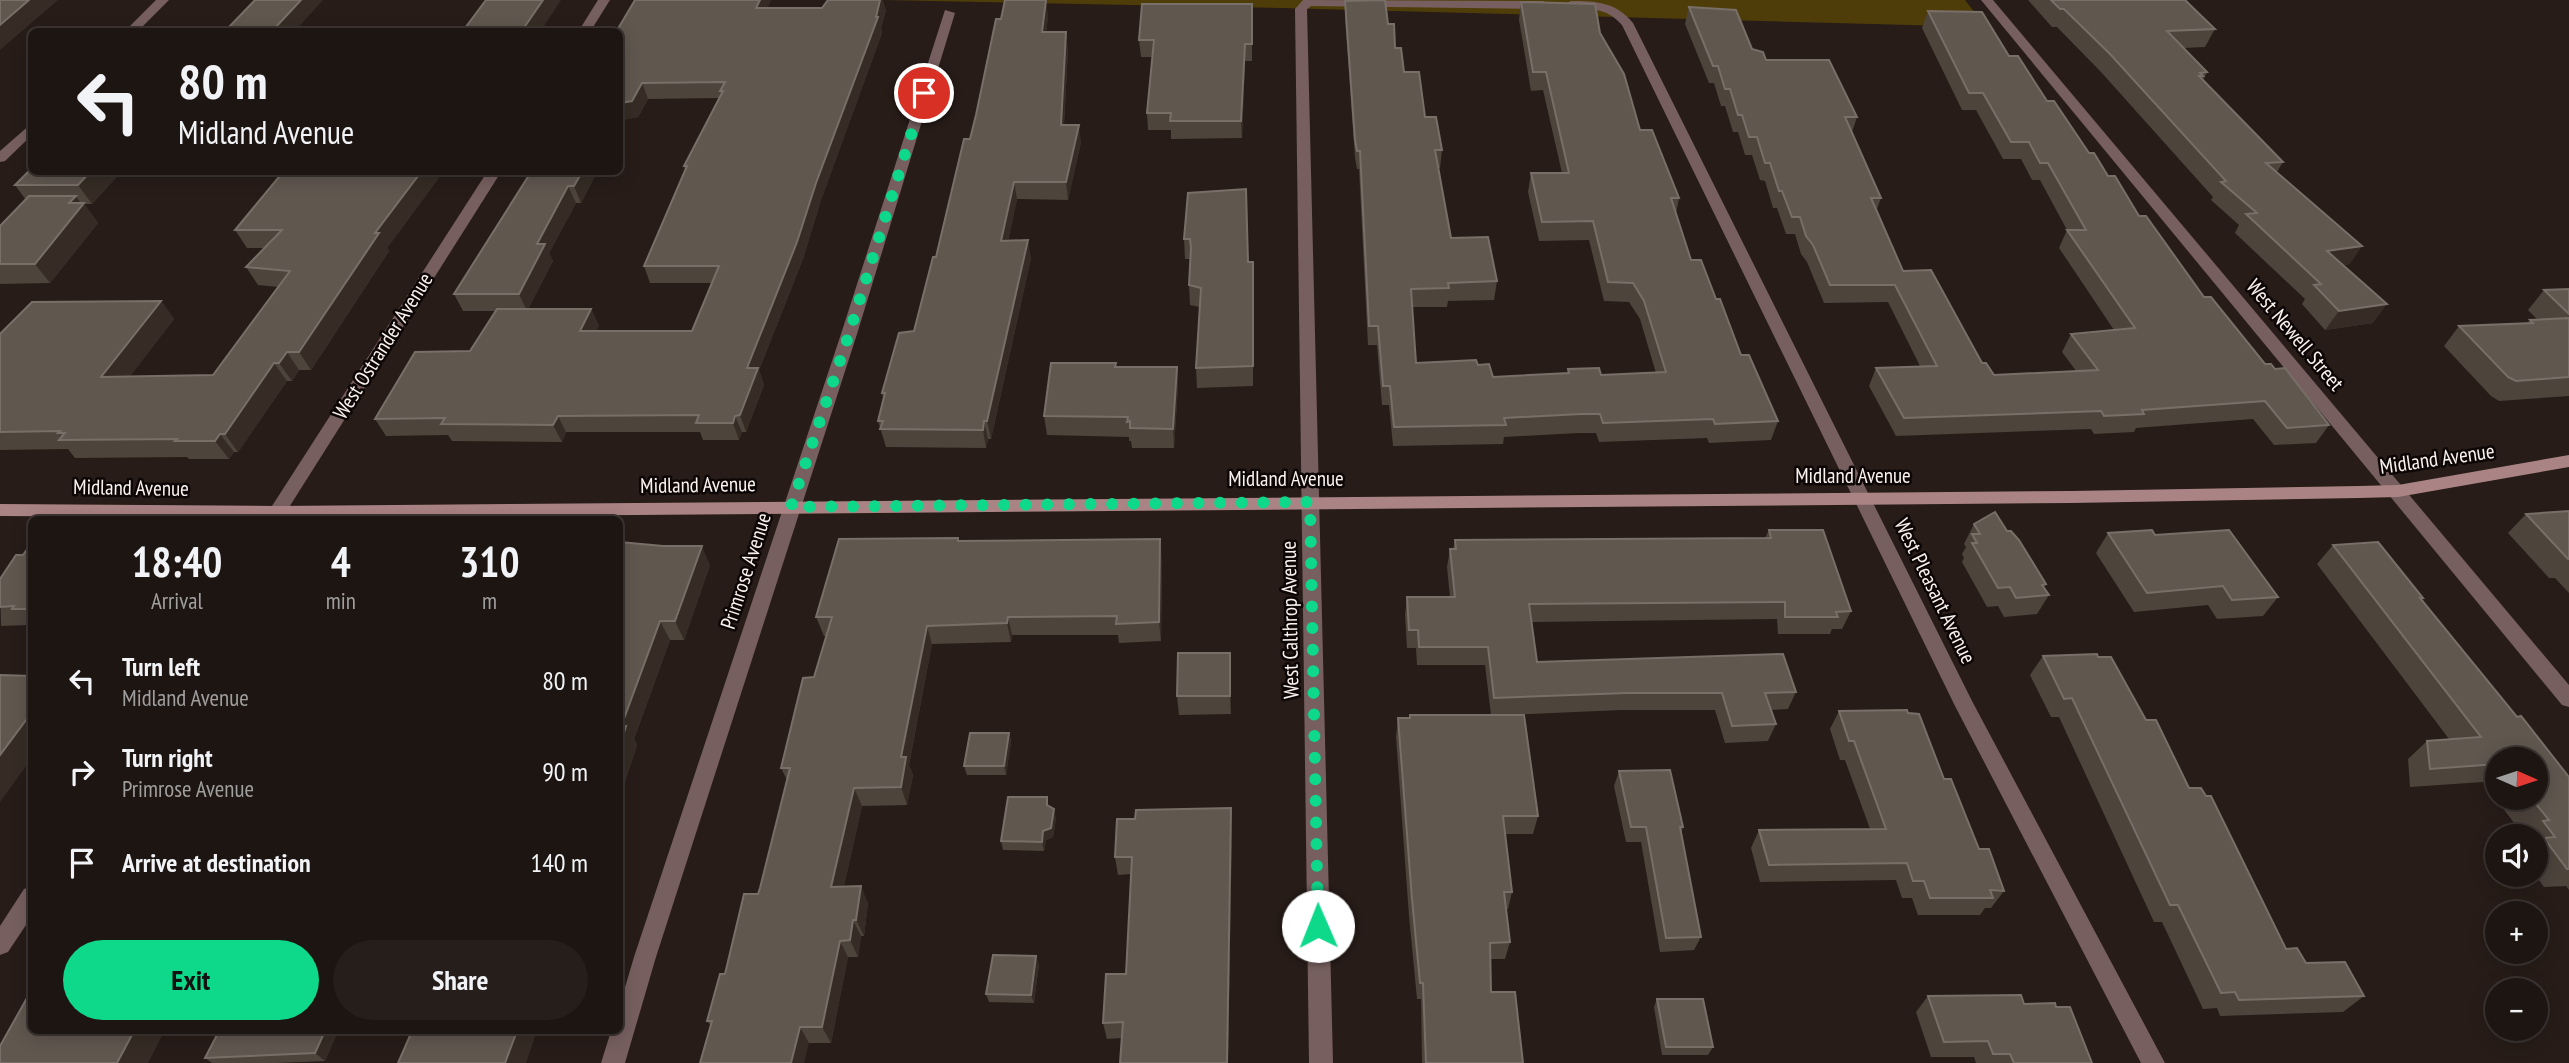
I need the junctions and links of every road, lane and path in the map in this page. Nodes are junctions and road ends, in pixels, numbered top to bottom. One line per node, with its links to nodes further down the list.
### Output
1 (163, 0): 6 (street)
2 (604, 0): 7 (street)
3 (1987, 0): 12 (street, West Newell Street)
4 (949, 13): 15 (street, Primrose Avenue)
5 (1627, 23): 13 (street, West Pleasant Avenue); 14 (street, West Calthrop Avenue)
6 (134, 28)
7 (586, 28)
8 (28, 131): 9 (street)
9 (0, 158)
10 (492, 175): 17 (street, West Ostrander Avenue)
11 (2569, 461): 12 (street, Midland Avenue)
12 (2398, 491): 13 (street, Midland Avenue); 18 (street, West Newell Street)
13 (1864, 498): 14 (street, Midland Avenue); 25 (street, West Pleasant Avenue)
14 (1310, 502): 15 (street, Midland Avenue); 24 (street, West Calthrop Avenue)
15 (791, 507): 17 (street, Midland Avenue); 21 (street, Primrose Avenue)
16 (0, 510): 17 (street, Midland Avenue)
17 (275, 516)
18 (2569, 699)
19 (28, 902): 20 (street)
20 (0, 945)
21 (623, 1030)
22 (622, 1034): 23 (street, Primrose Avenue)
23 (613, 1063)
24 (1321, 1063)
25 (2153, 1063)

